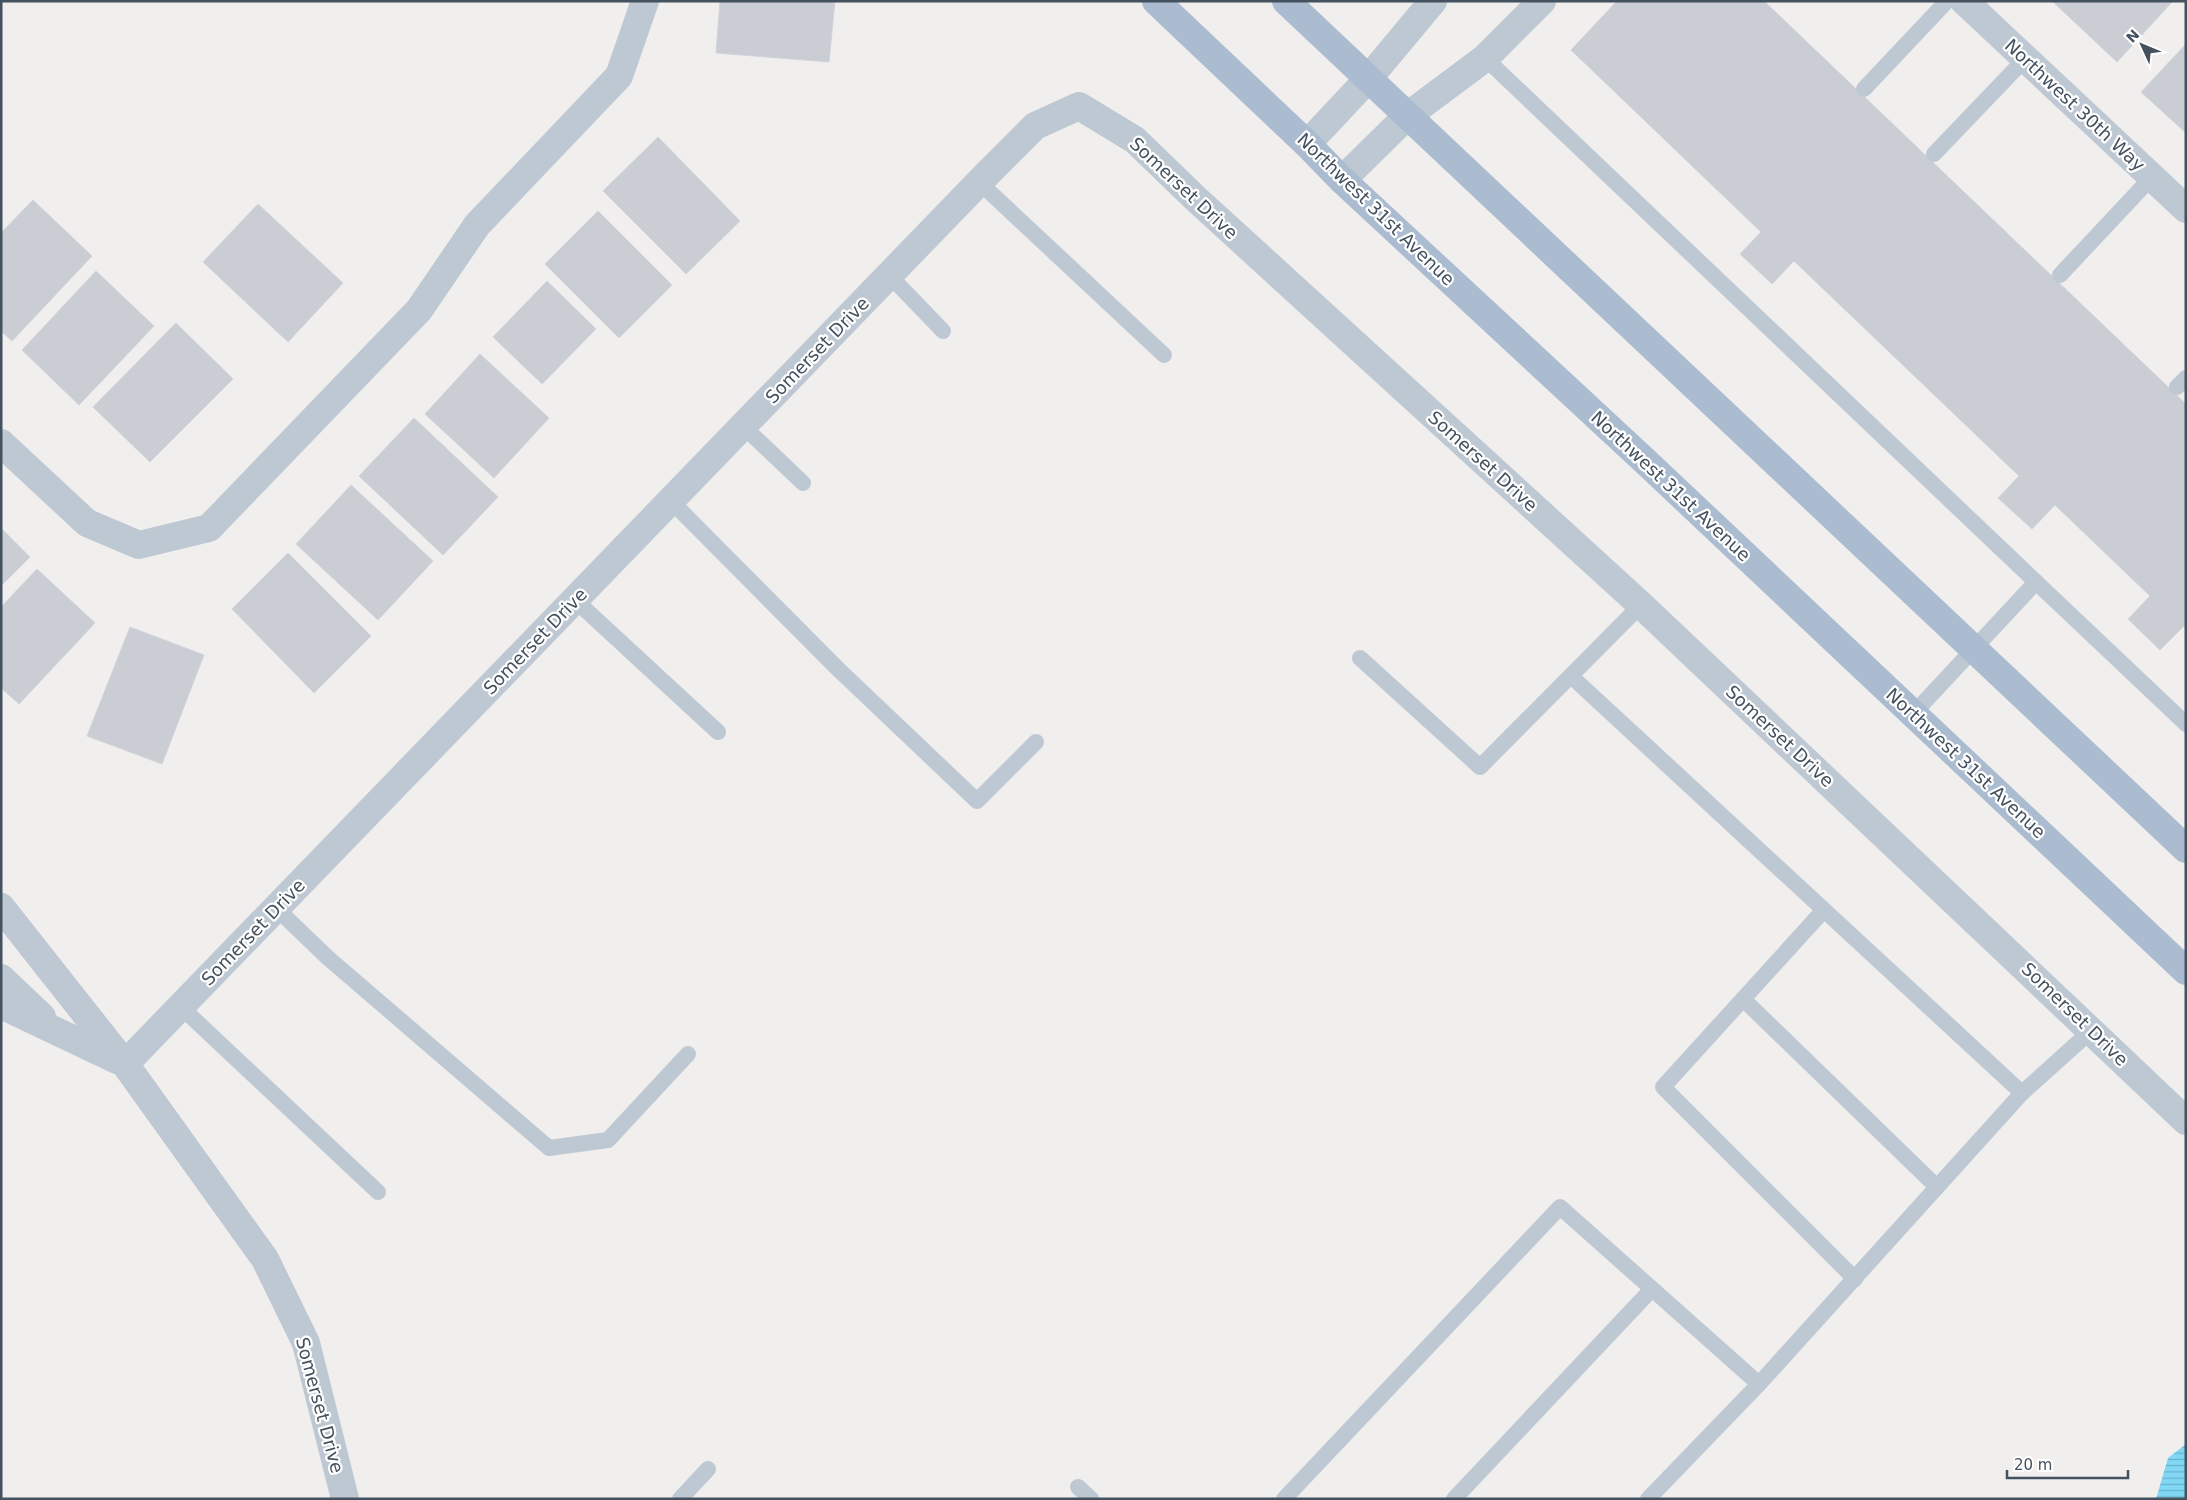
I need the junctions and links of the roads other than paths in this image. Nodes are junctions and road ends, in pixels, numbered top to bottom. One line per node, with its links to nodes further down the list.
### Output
1 (645, 1): 24 (street)
2 (1156, 1): 13 (main road, Northwest 31st Avenue)
3 (1286, 1): 10 (main road)
4 (1433, 1): 10 (street)
5 (1542, 1): 8 (street)
6 (1946, 1): 11 (lane)
7 (1964, 1): 9 (street, Northwest 30th Way)
8 (1485, 58): 12 (street); 27 (lane)
9 (2025, 59): 14 (lane); 15 (street, Northwest 30th Way)
10 (1368, 79): 12 (main road); 13 (street)
11 (1864, 89)
12 (1406, 117): 16 (street); 30 (main road)
13 (1307, 144): 16 (main road, Northwest 31st Avenue)
14 (1934, 154)
15 (2152, 177): 18 (street, Northwest 30th Way); 20 (lane)
16 (1342, 180): 33 (main road, Northwest 31st Avenue)
17 (979, 182): 19 (street, Somerset Drive); 22 (lane); 29 (street, Somerset Drive)
18 (2186, 209)
19 (889, 275): 21 (lane); 23 (street, Somerset Drive)
20 (2060, 275)
21 (943, 331)
22 (1164, 355)
23 (743, 426): 25 (lane); 26 (street, Somerset Drive)
24 (1, 443)
25 (803, 483)
26 (670, 500): 28 (street, Somerset Drive); 36 (lane)
27 (2036, 582): 30 (lane); 34 (lane)
28 (575, 600): 35 (lane); 39 (street, Somerset Drive)
29 (1641, 605): 32 (lane); 47 (street, Somerset Drive)
30 (1974, 651): 33 (lane); 37 (main road)
31 (1360, 658): 32 (lane)
32 (1572, 677): 40 (lane)
33 (1914, 714): 41 (main road, Northwest 31st Avenue)
34 (2186, 724)
35 (718, 732)
36 (1036, 742)
37 (2186, 849)
38 (1, 907): 49 (street, Somerset Drive)
39 (276, 908): 45 (street, Somerset Drive); 48 (lane)
40 (1823, 911): 43 (lane); 50 (lane)
41 (2186, 971)
42 (1, 978): 46 (street, Somerset Drive)
43 (1743, 999): 52 (lane); 54 (lane)
44 (1, 1005): 46 (street, Somerset Drive)
45 (181, 1006): 49 (street, Somerset Drive); 53 (lane)
46 (53, 1028): 49 (street, Somerset Drive)
47 (2092, 1030): 50 (lane); 51 (street, Somerset Drive)
48 (688, 1054)
49 (125, 1064): 59 (street, Somerset Drive)
50 (2022, 1093): 52 (lane)
51 (2186, 1121)
52 (1937, 1187): 54 (lane)
53 (378, 1192)
54 (1855, 1279): 56 (lane)
55 (1652, 1289): 56 (lane); 62 (lane); 63 (lane)
56 (1759, 1384): 64 (lane)
57 (708, 1468): 60 (lane)
58 (1078, 1487): 61 (lane)
59 (345, 1499)
60 (680, 1499)
61 (1091, 1499)
62 (1284, 1499)
63 (1454, 1499)
64 (1648, 1499)

